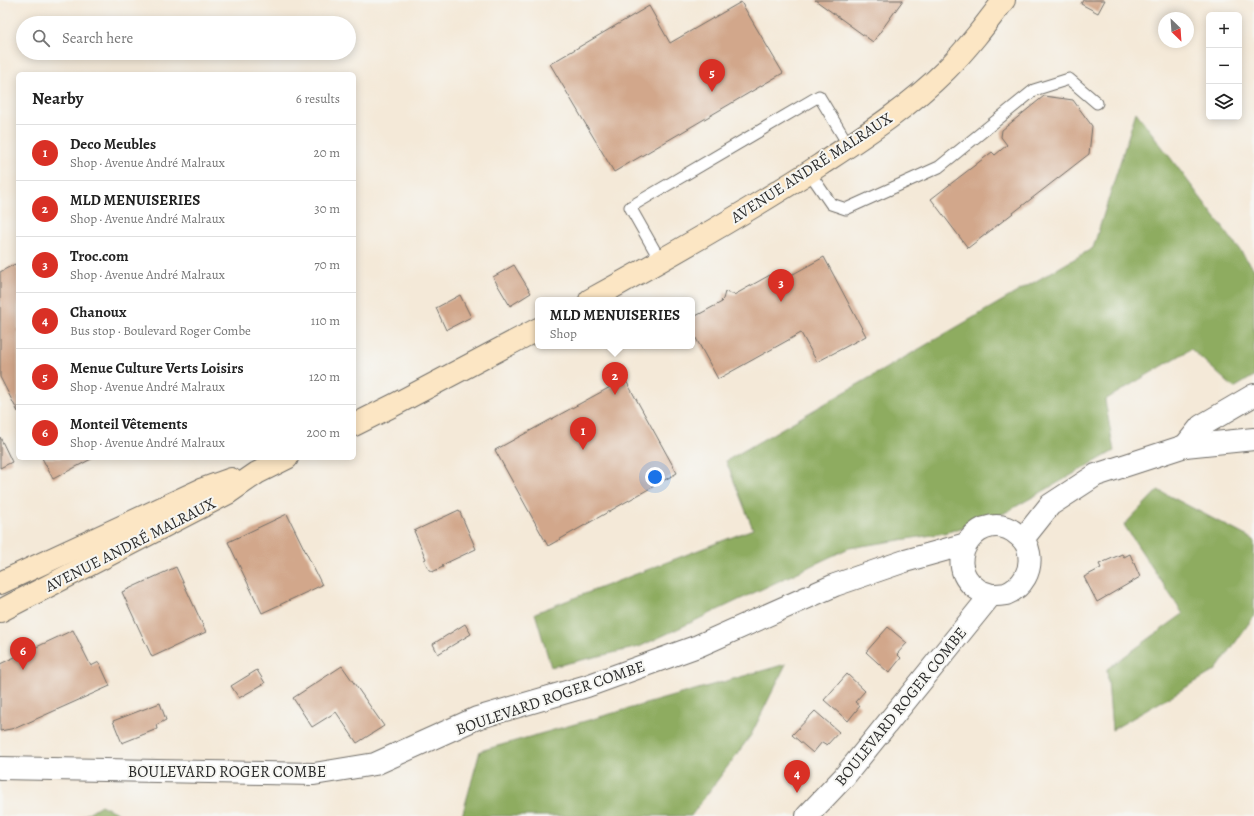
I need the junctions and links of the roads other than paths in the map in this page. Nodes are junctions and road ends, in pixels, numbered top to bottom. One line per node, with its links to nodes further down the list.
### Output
1 (1004, 0): 3 (street, AVENUE ANDRÉ MALRAUX)
2 (1097, 103): 4 (lane)
3 (848, 146): 4 (street, AVENUE ANDRÉ MALRAUX); 5 (lane)
4 (809, 172): 5 (street, AVENUE ANDRÉ MALRAUX)
5 (660, 260): 6 (street, AVENUE ANDRÉ MALRAUX)
6 (595, 297)
7 (535, 331): 9 (street)
8 (1254, 395): 11 (street)
9 (356, 424)
10 (1254, 439): 11 (street)
11 (1185, 446): 14 (street)
12 (283, 460): 13 (street, AVENUE ANDRÉ MALRAUX)
13 (257, 473): 16 (street, AVENUE ANDRÉ MALRAUX); 18 (street, AVENUE ANDRÉ MALRAUX)
14 (1023, 539): 15 (street, BOULEVARD ROGER COMBE); 17 (street)
15 (966, 544): 17 (street); 19 (street, BOULEVARD ROGER COMBE)
16 (0, 583)
17 (991, 595): 20 (street, BOULEVARD ROGER COMBE)
18 (0, 611)
19 (0, 768)
20 (807, 816)

